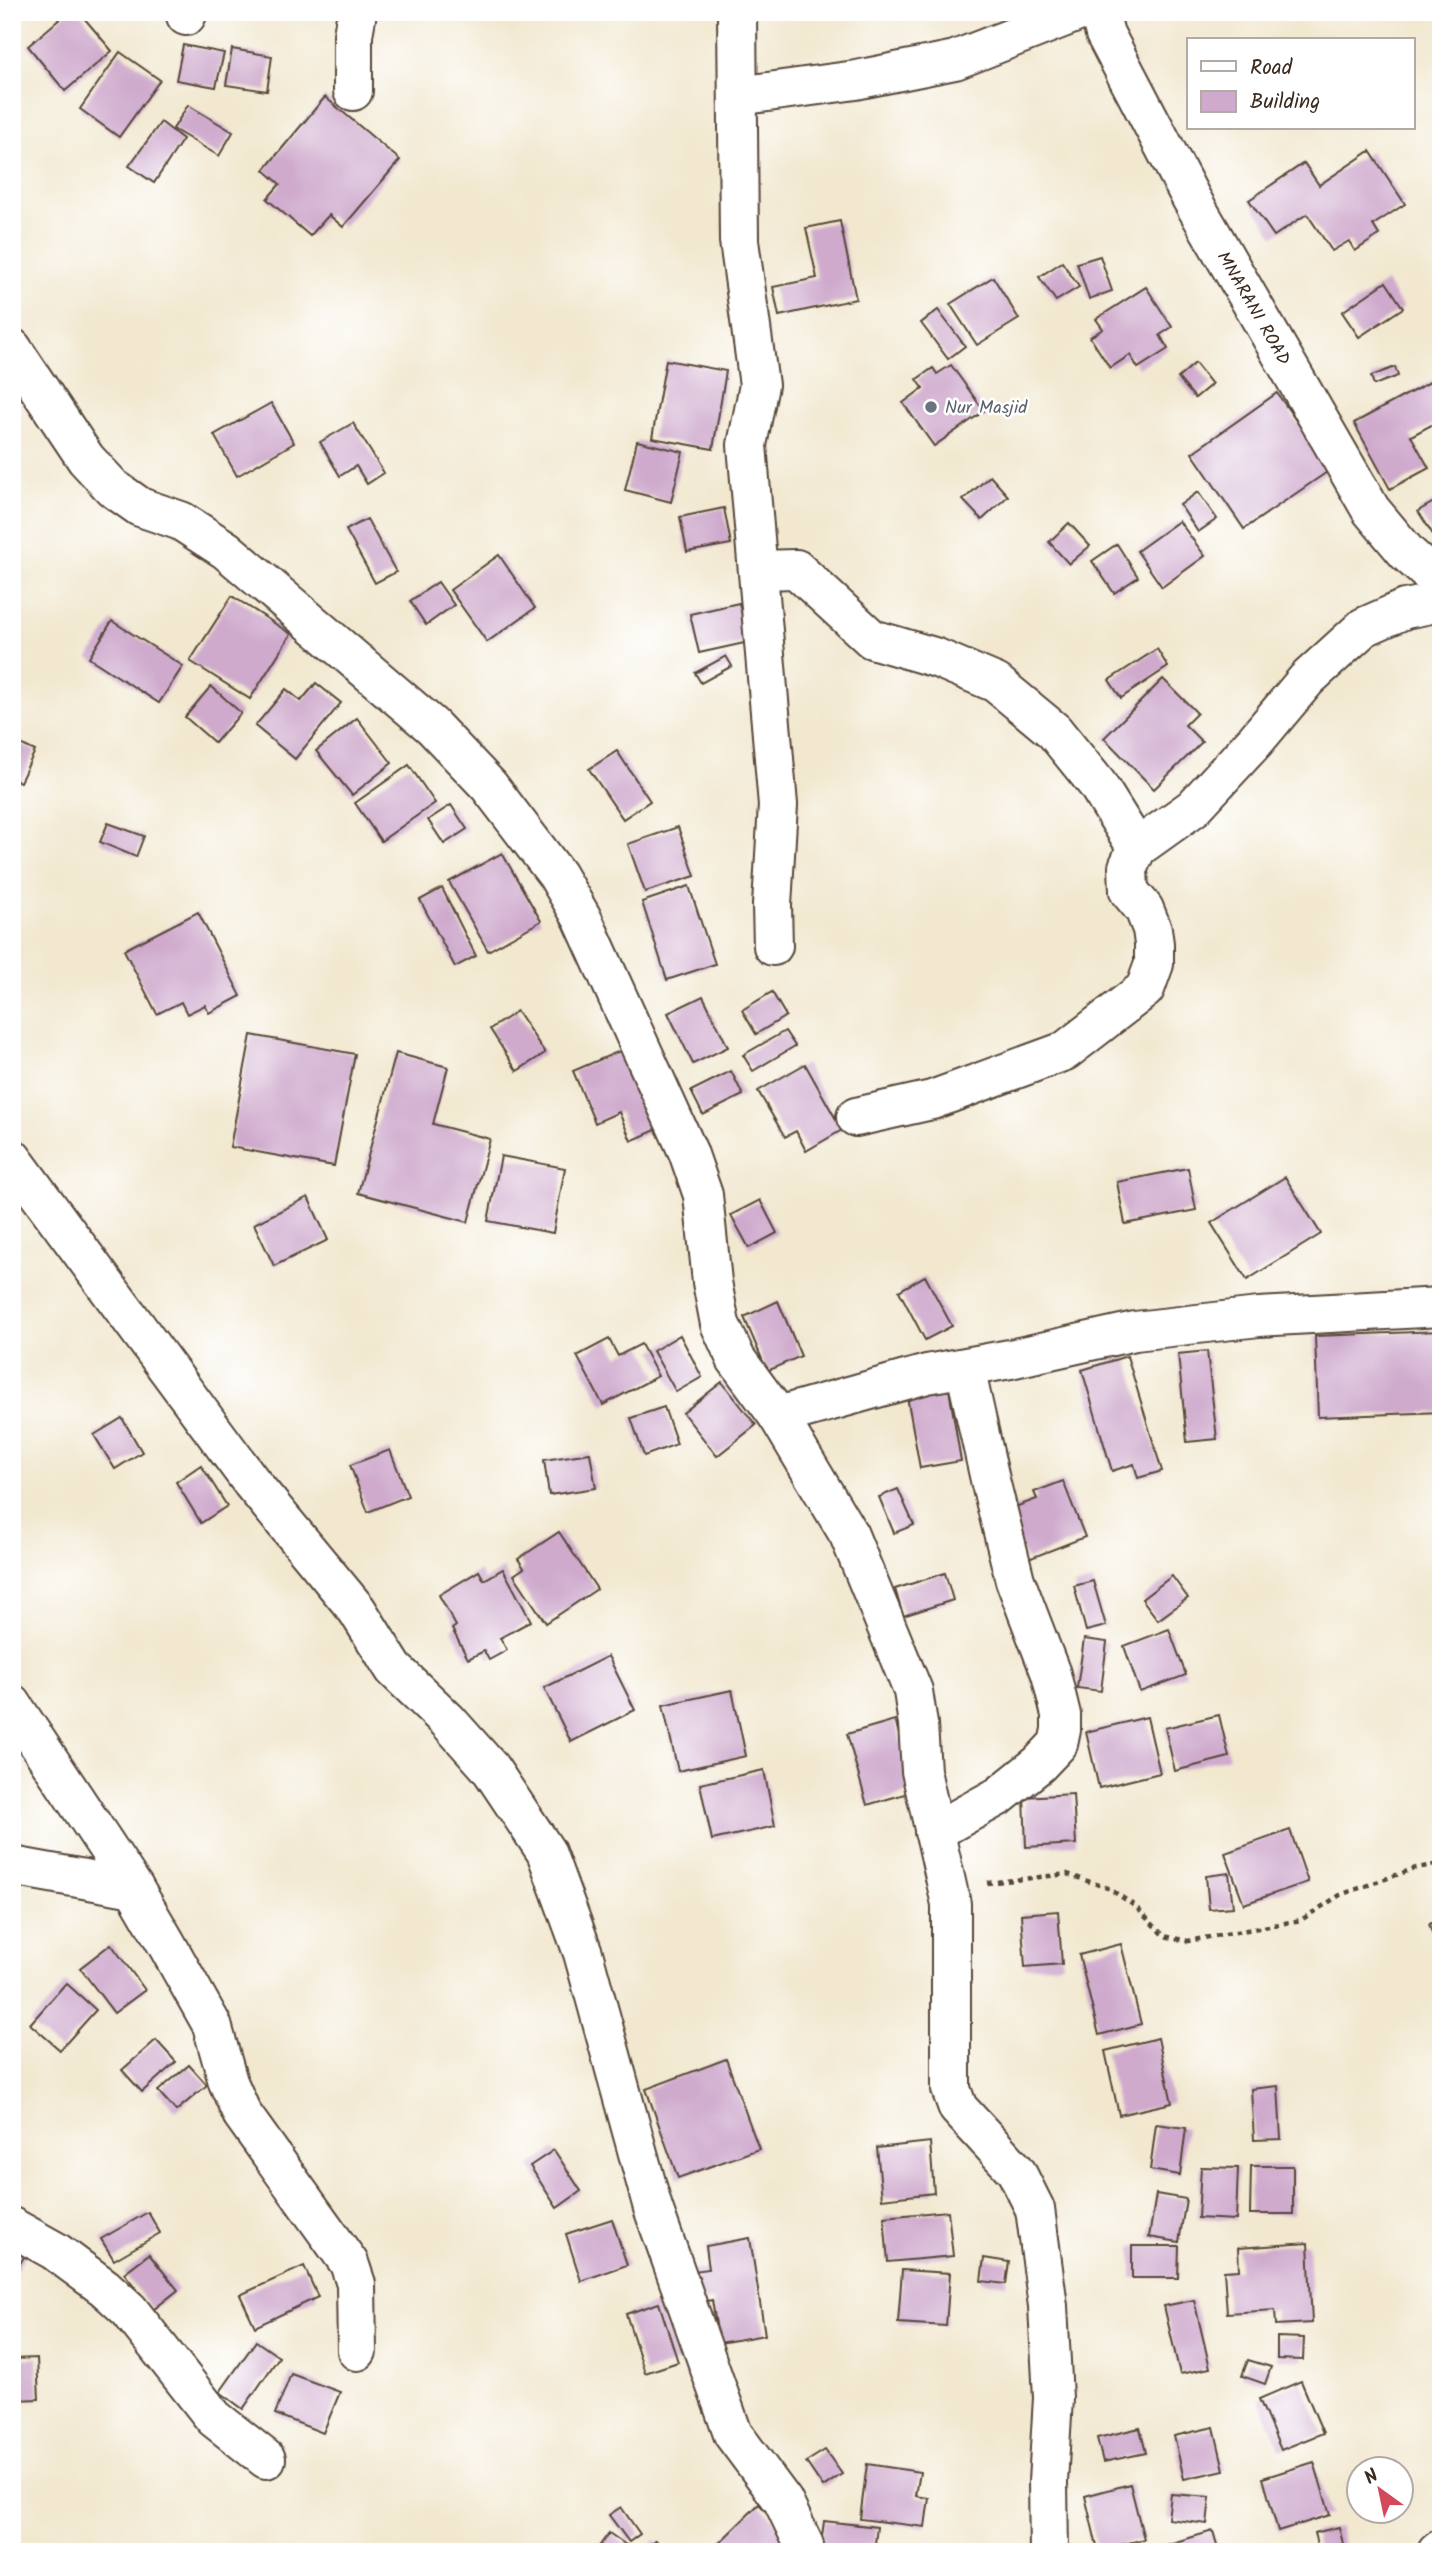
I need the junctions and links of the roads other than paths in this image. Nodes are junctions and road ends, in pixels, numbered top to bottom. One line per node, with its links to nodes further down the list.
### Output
1 (357, 12): 5 (street)
2 (737, 12): 6 (street)
3 (1078, 12): 6 (street)
4 (1099, 12): 9 (street, MNARANI ROAD)
5 (353, 91)
6 (738, 96): 8 (street)
7 (12, 348): 17 (street)
8 (758, 570): 11 (street); 12 (street)
9 (1441, 584)
10 (1441, 602): 11 (street)
11 (1137, 848): 13 (street)
12 (773, 946)
13 (856, 1117)
14 (12, 1158): 25 (street)
15 (1441, 1307): 16 (street)
16 (965, 1368): 17 (street); 19 (street)
17 (778, 1416): 19 (street)
18 (12, 1704): 21 (street)
19 (934, 1832): 26 (street)
20 (12, 1866): 21 (street)
21 (134, 1888): 23 (street)
22 (12, 2227): 24 (street)
23 (357, 2351)
24 (266, 2459)
25 (804, 2552)
26 (1049, 2552)

